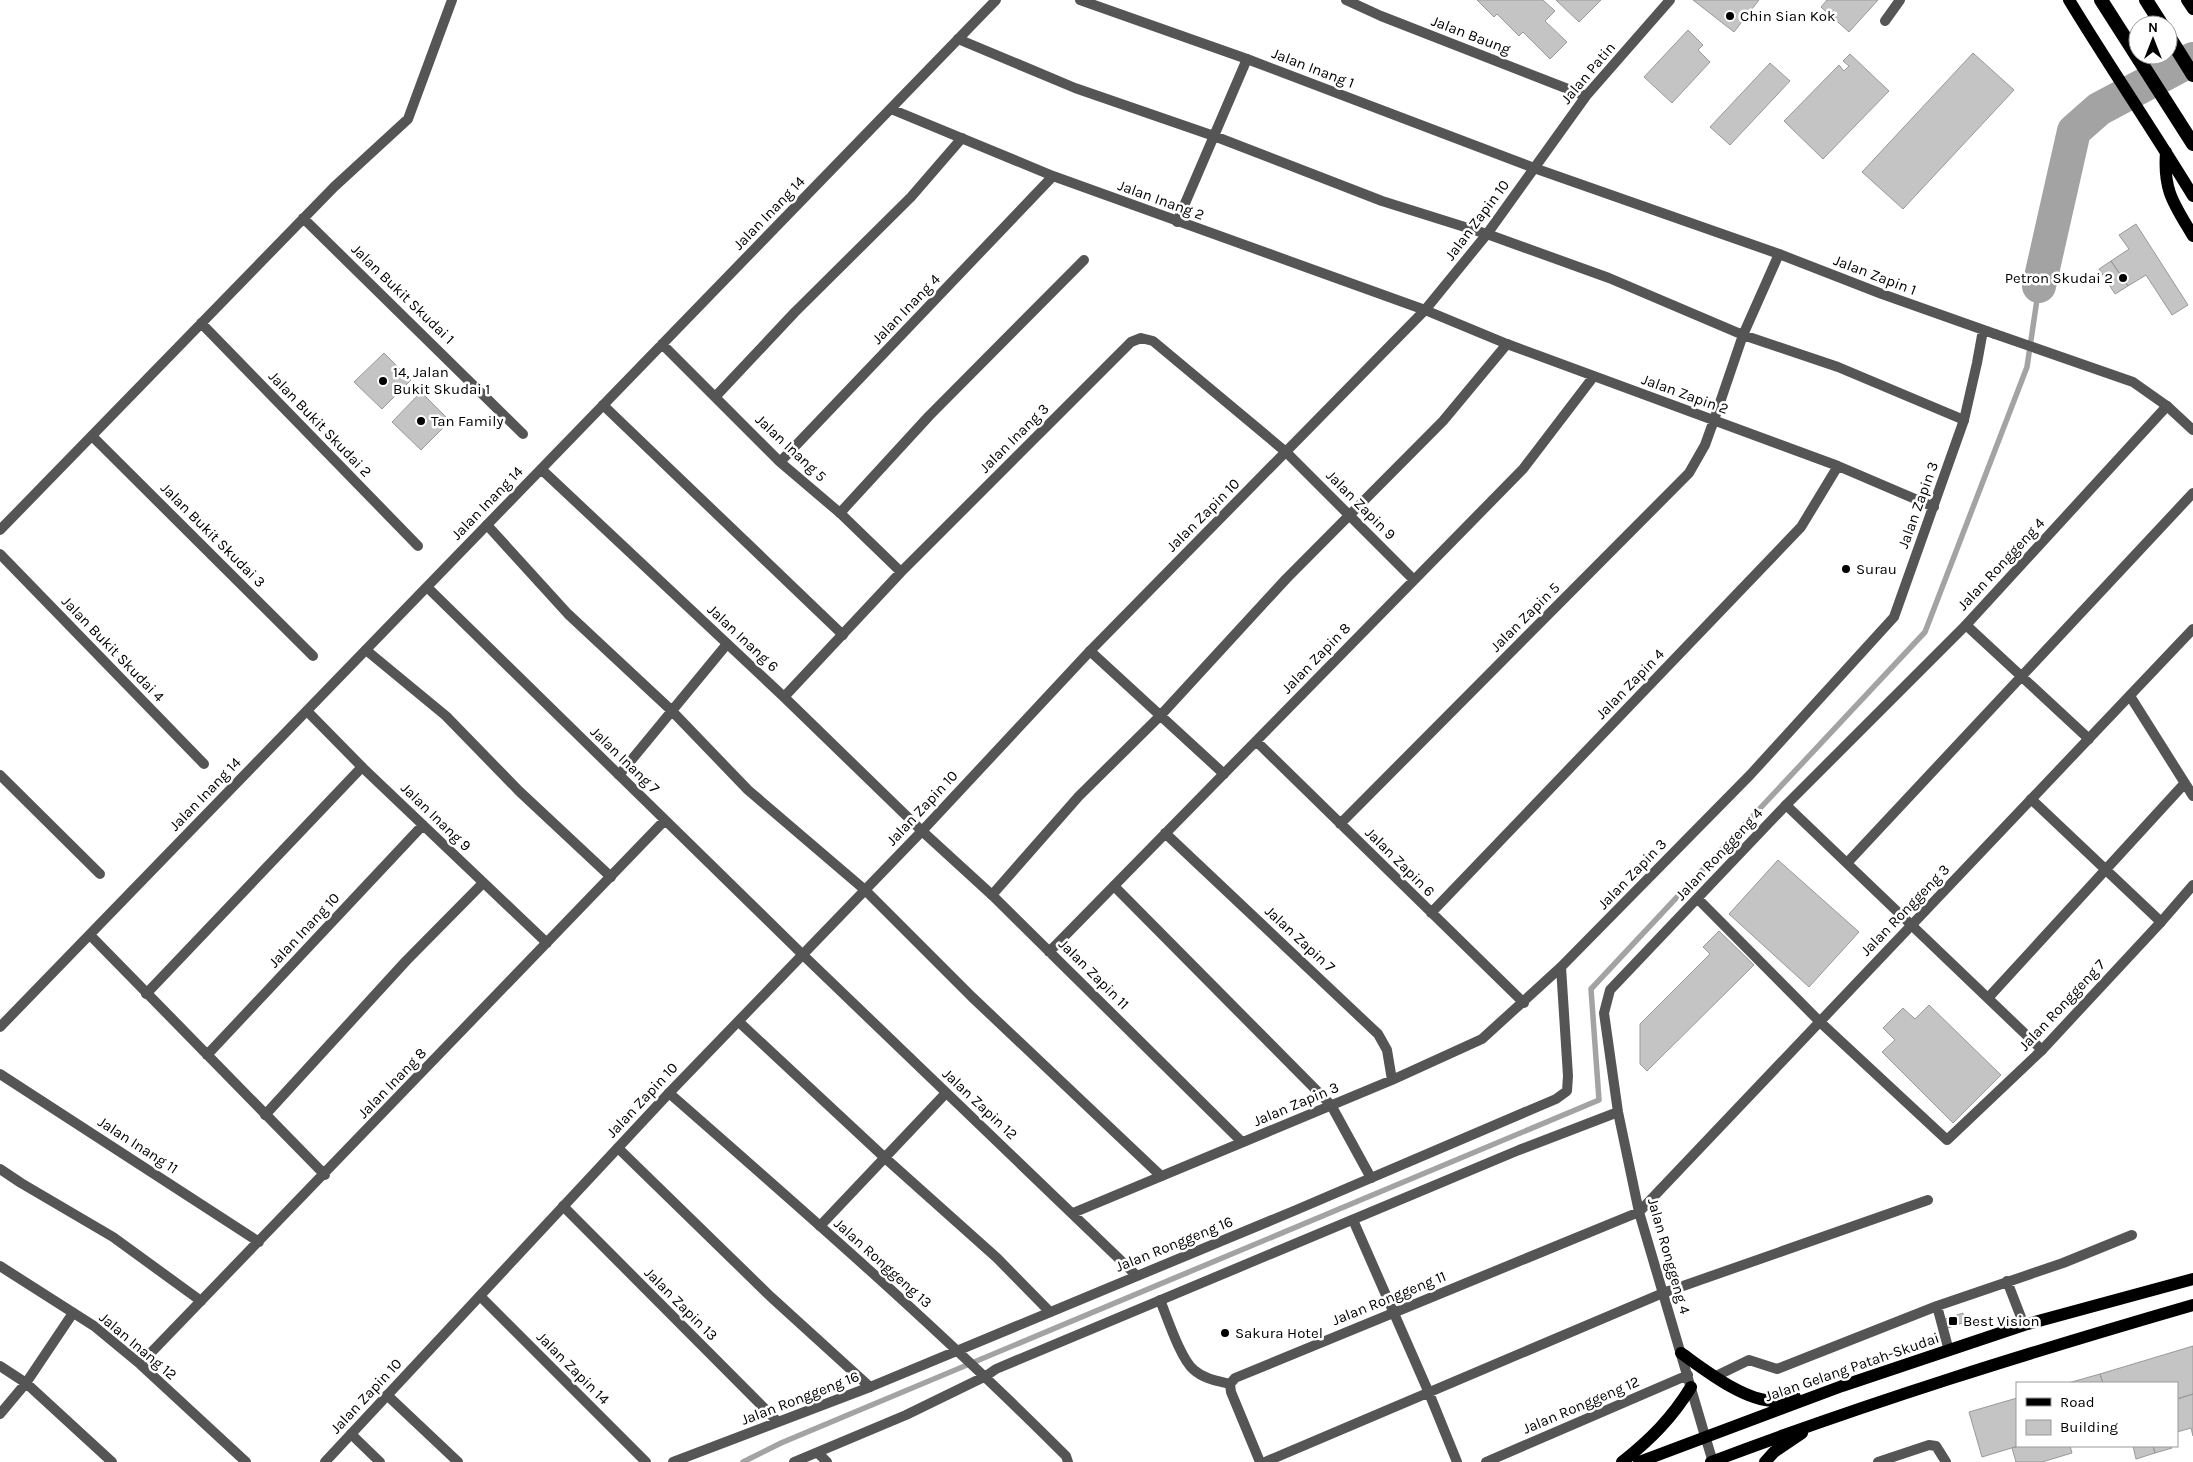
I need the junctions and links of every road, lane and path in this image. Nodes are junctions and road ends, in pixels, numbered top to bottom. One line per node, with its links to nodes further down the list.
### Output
1 (452, 0): 27 (street)
2 (996, 0): 14 (street, Jalan Inang 14)
3 (1080, 0): 16 (street, Jalan Inang 1)
4 (1346, 0): 18 (street, Jalan Baung)
5 (1670, 0): 18 (street, Jalan Patin)
6 (1900, 0): 13 (street)
7 (2069, 0): 23 (main road)
8 (2102, 0): 22 (highway)
9 (2146, 0): 12 (highway)
10 (2187, 0): 11 (main road)
11 (2193, 9)
12 (2156, 15)
13 (1885, 21)
14 (958, 39): 19 (street, Jalan Inang 14); 20 (street)
15 (2178, 51): 17 (highway)
16 (1247, 59): 20 (street); 24 (street, Jalan Inang 1)
17 (2193, 75)
18 (1586, 96): 24 (street, Jalan Patin)
19 (891, 109): 21 (street, Jalan Inang 2); 37 (street, Jalan Inang 14)
20 (1214, 136): 28 (street); 29 (street)
21 (962, 138): 25 (street, Jalan Inang 2); 40 (street)
22 (2193, 144)
23 (2166, 152): 26 (main road); 30 (main road)
24 (1534, 168): 29 (street, Jalan Zapin 10); 31 (street, Jalan Zapin 1)
25 (1053, 176): 28 (street, Jalan Inang 2); 49 (street, Jalan Inang 4)
26 (2193, 196)
27 (303, 218): 34 (street); 46 (street, Jalan Bukit Skudai 1)
28 (1177, 222): 33 (street, Jalan Inang 2)
29 (1487, 234): 33 (street, Jalan Zapin 10); 36 (street)
30 (2193, 236)
31 (1779, 254): 35 (street, Jalan Zapin 1); 36 (street, Jalan Zapin 5)
32 (1084, 260): 54 (street)
33 (1425, 310): 38 (street, Jalan Zapin 2); 48 (street, Jalan Zapin 10)
34 (201, 323): 47 (street); 58 (street, Jalan Bukit Skudai 2)
35 (1983, 330): 42 (street, Jalan Zapin 1); 44 (street, Jalan Zapin 3)
36 (1743, 335): 43 (street, Jalan Zapin 5); 44 (street)
37 (662, 344): 40 (street, Jalan Inang 5); 41 (street, Jalan Inang 14)
38 (1507, 344): 39 (street, Jalan Zapin 2); 55 (street)
39 (1594, 376): 43 (street, Jalan Zapin 2); 61 (street, Jalan Zapin 8)
40 (716, 396): 49 (street, Jalan Inang 5)
41 (603, 405): 51 (street, Jalan Inang 14); 65 (street)
42 (2167, 406): 45 (street, Jalan Zapin 1); 63 (street, Jalan Ronggeng 4)
43 (1714, 420): 50 (street, Jalan Zapin 2); 88 (street, Jalan Zapin 5)
44 (1964, 420): 53 (street, Jalan Zapin 3)
45 (2193, 430)
46 (523, 434)
47 (92, 436): 57 (street); 69 (street, Jalan Bukit Skudai 3)
48 (1286, 452): 55 (street, Jalan Zapin 9); 60 (street, Jalan Inang 3); 68 (street, Jalan Zapin 10)
49 (780, 462): 54 (street, Jalan Inang 5)
50 (1838, 466): 53 (street, Jalan Zapin 2); 102 (street, Jalan Zapin 4)
51 (541, 469): 56 (street, Jalan Inang 14); 66 (street, Jalan Inang 6)
52 (2193, 493): 70 (street)
53 (1934, 507): 109 (street, Jalan Zapin 3)
54 (840, 514): 60 (street, Jalan Inang 5)
55 (1349, 515): 61 (street, Jalan Zapin 9); 75 (street)
56 (487, 525): 62 (street, Jalan Inang 14); 73 (street)
57 (0, 530)
58 (418, 546)
59 (0, 554): 78 (street, Jalan Bukit Skudai 4)
60 (901, 572): 65 (street, Jalan Inang 3)
61 (1414, 580): 77 (street, Jalan Zapin 8)
62 (427, 587): 67 (street, Jalan Inang 14); 82 (street, Jalan Inang 7)
63 (1966, 626): 70 (street); 86 (street, Jalan Ronggeng 4)
64 (2193, 629): 71 (street, Jalan Ronggeng 3)
65 (843, 635): 72 (street, Jalan Inang 3)
66 (728, 644): 72 (street, Jalan Inang 6); 73 (street)
67 (366, 650): 74 (street, Jalan Inang 14); 95 (street)
68 (1090, 651): 75 (street); 90 (street, Jalan Zapin 10)
69 (312, 656)
70 (2022, 676): 76 (street); 92 (street)
71 (2130, 696): 76 (street, Jalan Ronggeng 3); 83 (street)
72 (784, 697): 90 (street, Jalan Inang 6)
73 (671, 710): 82 (street); 99 (street)
74 (307, 711): 79 (street, Jalan Inang 9); 105 (street, Jalan Inang 14)
75 (1160, 716): 80 (street); 100 (street)
76 (2089, 739): 85 (street, Jalan Ronggeng 3)
77 (1256, 741): 80 (street, Jalan Zapin 8); 88 (street, Jalan Zapin 6)
78 (204, 764)
79 (362, 767): 89 (street, Jalan Inang 9); 110 (street)
80 (1224, 774): 91 (street, Jalan Zapin 8)
81 (0, 775): 94 (street)
82 (619, 776): 87 (street, Jalan Inang 7)
83 (2185, 783): 84 (street); 93 (street)
84 (2193, 796)
85 (2031, 799): 93 (street); 104 (street, Jalan Ronggeng 3)
86 (1786, 805): 92 (street); 101 (street, Jalan Ronggeng 4)
87 (665, 820): 95 (street, Jalan Inang 8); 108 (street, Jalan Inang 7)
88 (1340, 824): 102 (street, Jalan Zapin 6)
89 (423, 825): 96 (street, Jalan Inang 9); 117 (street, Jalan Inang 10)
90 (922, 831): 99 (street, Jalan Zapin 10); 100 (street, Jalan Zapin 11)
91 (1166, 833): 98 (street, Jalan Zapin 8); 119 (street, Jalan Zapin 7)
92 (1847, 863): 104 (street)
93 (2105, 870): 103 (street); 111 (street)
94 (100, 874)
95 (611, 877): 106 (street, Jalan Inang 8)
96 (484, 883): 106 (street, Jalan Inang 9); 124 (street)
97 (2193, 885): 103 (street, Jalan Ronggeng 7)
98 (1114, 886): 107 (street, Jalan Zapin 8); 122 (street)
99 (864, 890): 108 (street, Jalan Zapin 10); 130 (street)
100 (992, 895): 107 (street, Jalan Zapin 11)
101 (1698, 898): 114 (street); 123 (street, Jalan Ronggeng 4)
102 (1431, 913): 112 (street, Jalan Zapin 6)
103 (2161, 922): 116 (street, Jalan Ronggeng 7)
104 (1912, 925): 111 (street); 114 (street, Jalan Ronggeng 3)
105 (90, 935): 110 (street); 115 (street, Jalan Inang 14)
106 (547, 943): 129 (street, Jalan Inang 8)
107 (1049, 952): 125 (street, Jalan Zapin 11)
108 (802, 954): 113 (street, Jalan Zapin 10); 121 (street, Jalan Zapin 12)
109 (1561, 967): 112 (street, Jalan Zapin 3); 131 (street, Jalan Ronggeng 16)
110 (146, 994): 117 (street)
111 (1988, 998): 116 (street)
112 (1524, 1003): 119 (street, Jalan Zapin 3)
113 (739, 1022): 120 (street, Jalan Zapin 10); 127 (street)
114 (1820, 1022): 116 (street, Jalan Ronggeng 7); 134 (street, Jalan Ronggeng 3)
115 (0, 1027)
116 (2042, 1050)
117 (207, 1055): 124 (street)
118 (0, 1074): 139 (street, Jalan Inang 11)
119 (1392, 1080): 122 (street, Jalan Zapin 3)
120 (669, 1093): 126 (street, Jalan Zapin 10); 137 (street, Jalan Ronggeng 13)
121 (946, 1093): 127 (street); 135 (street, Jalan Zapin 12)
122 (1331, 1105): 125 (street, Jalan Zapin 3); 131 (street)
123 (1618, 1112): 134 (street, Jalan Ronggeng 4); 136 (street)
124 (265, 1115): 129 (street)
125 (1242, 1142): 130 (street, Jalan Zapin 3)
126 (618, 1148): 133 (street, Jalan Zapin 10); 165 (street)
127 (884, 1158): 137 (street); 150 (street)
128 (0, 1169): 147 (street)
129 (324, 1175): 139 (street, Jalan Inang 8)
130 (1161, 1176): 135 (street, Jalan Zapin 3)
131 (1371, 1178): 141 (street, Jalan Ronggeng 16)
132 (1928, 1200): 144 (street)
133 (563, 1206): 145 (street, Jalan Zapin 10); 169 (street, Jalan Zapin 13)
134 (1639, 1212): 144 (street, Jalan Ronggeng 4); 152 (street, Jalan Ronggeng 11)
135 (1073, 1213): 141 (street, Jalan Zapin 12)
136 (1353, 1220): 146 (street); 152 (street)
137 (820, 1226): 154 (street, Jalan Ronggeng 13)
138 (2132, 1235): 143 (street)
139 (259, 1242): 147 (street, Jalan Inang 8)
140 (0, 1266): 151 (street, Jalan Inang 12)
141 (1137, 1276): 150 (street, Jalan Ronggeng 16)
142 (2193, 1279): 153 (main road, Jalan Gelang Patah-Skudai)
143 (2007, 1281): 149 (street); 153 (street)
144 (1663, 1293): 156 (street, Jalan Ronggeng 4); 166 (street)
145 (480, 1296): 167 (street, Jalan Zapin 10); 179 (street, Jalan Zapin 14)
146 (1160, 1300): 159 (street); 163 (street)
147 (201, 1301): 157 (street, Jalan Inang 8)
148 (2193, 1305): 170 (main road)
149 (1936, 1306): 155 (street); 160 (street)
150 (1050, 1312): 154 (street, Jalan Ronggeng 16)
151 (73, 1313): 157 (street, Jalan Inang 12); 162 (street)
152 (1393, 1313): 163 (street, Jalan Ronggeng 11); 166 (street)
153 (2024, 1325): 155 (main road, Jalan Gelang Patah-Skudai)
154 (956, 1350): 159 (street, Jalan Ronggeng 13); 165 (street, Jalan Ronggeng 16)
155 (1948, 1351): 164 (main road, Jalan Gelang Patah-Skudai)
156 (1681, 1353): 160 (main road); 161 (street, Jalan Ronggeng 4)
157 (140, 1364): 175 (street, Jalan Inang 12)
158 (0, 1366): 162 (street)
159 (986, 1376): 173 (street); 183 (street, Jalan Ronggeng 13)
160 (1714, 1377): 164 (main road)
161 (1689, 1381): 172 (street, Jalan Ronggeng 4); 187 (street, Jalan Ronggeng 12); 188 (main road)
162 (26, 1383): 168 (street); 174 (street)
163 (1230, 1384): 184 (street)
164 (1842, 1386): 172 (main road, Jalan Gelang Patah-Skudai)
165 (870, 1387): 169 (street, Jalan Ronggeng 16)
166 (1430, 1392): 185 (street); 186 (street)
167 (387, 1395): 171 (street, Jalan Zapin 10); 178 (street)
168 (0, 1414)
169 (778, 1422): 180 (street, Jalan Ronggeng 16)
170 (1818, 1422): 190 (main road); 191 (main road)
171 (351, 1434): 176 (street, Jalan Zapin 10); 177 (street)
172 (1706, 1436): 189 (main road, Jalan Gelang Patah-Skudai); 190 (street, Jalan Ronggeng 4)
173 (818, 1452): 181 (street); 182 (street)
174 (112, 1462)
175 (246, 1462)
176 (325, 1462)
177 (380, 1462)
178 (458, 1462)
179 (646, 1462)
180 (673, 1462)
181 (794, 1462)
182 (827, 1462)
183 (1068, 1462)
184 (1260, 1462)
185 (1265, 1462)
186 (1457, 1462)
187 (1486, 1462)
188 (1622, 1462)
189 (1639, 1462)
190 (1712, 1462)
191 (1764, 1462)
192 (1878, 1462): 193 (street)
193 (1946, 1462)

